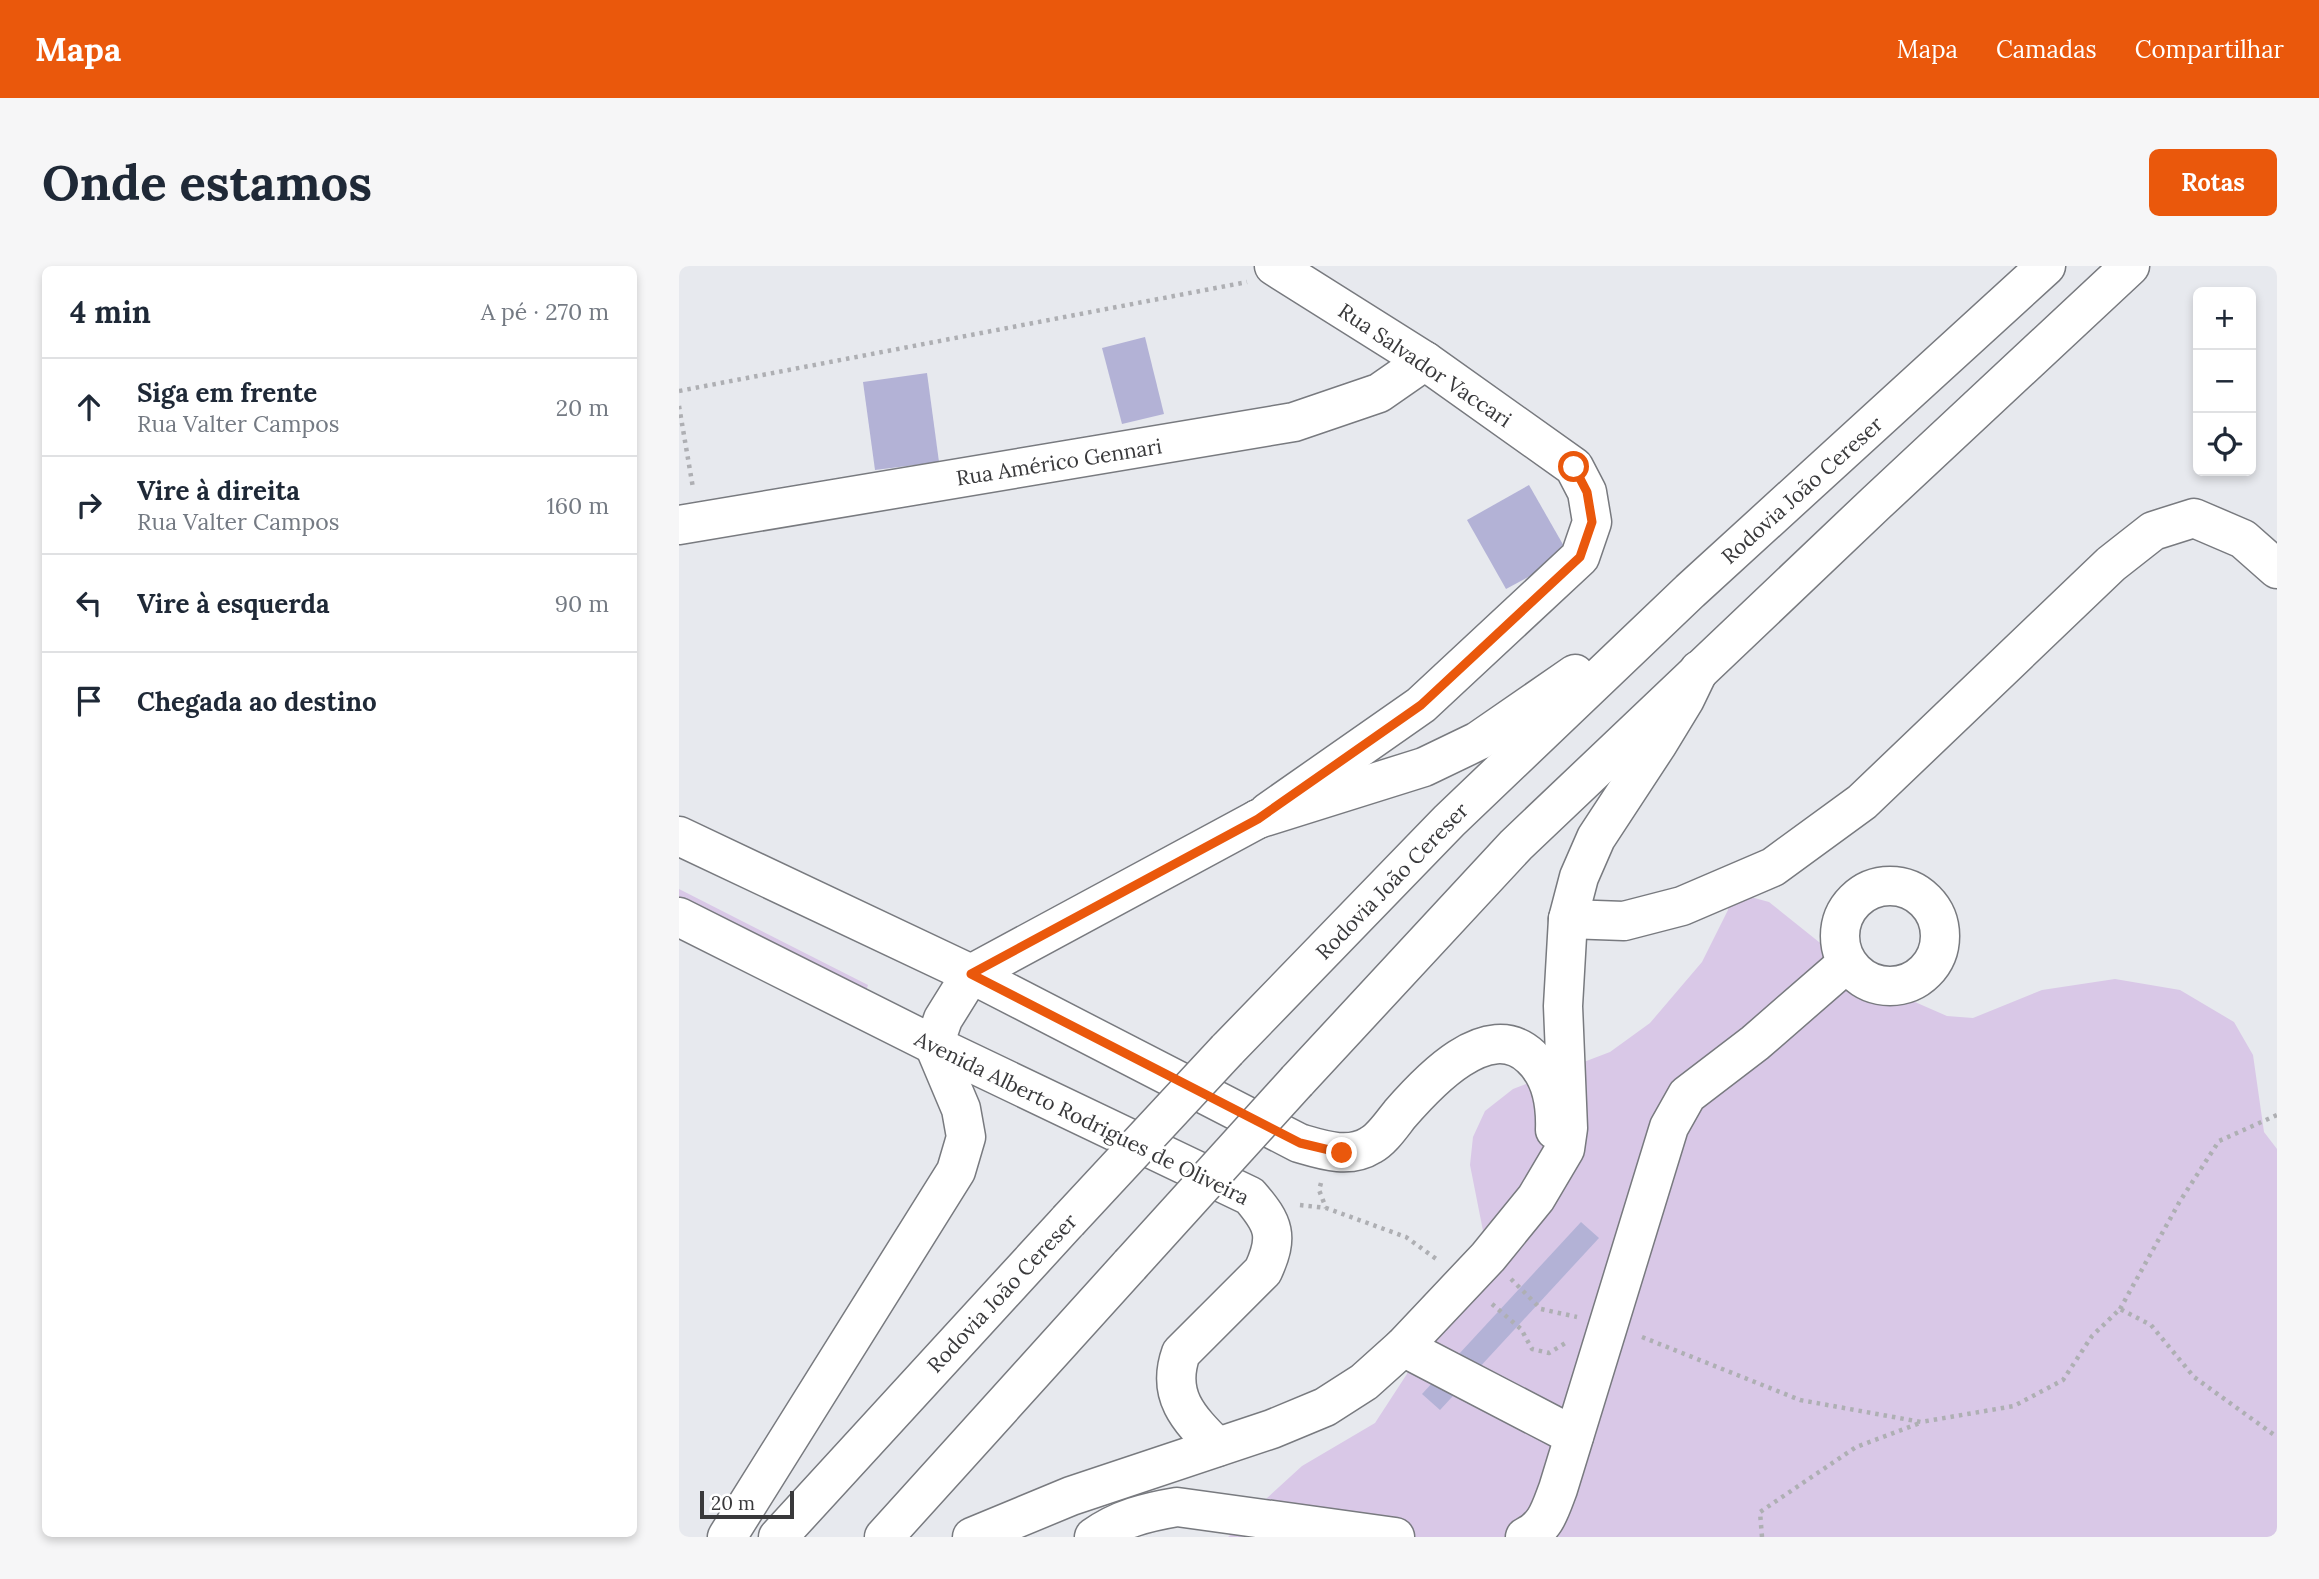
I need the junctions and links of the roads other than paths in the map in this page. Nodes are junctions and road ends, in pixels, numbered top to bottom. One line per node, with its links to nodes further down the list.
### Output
1 (2046, 266): 7 (main road, Rodovia João Cereser)
2 (2130, 266): 8 (main road)
3 (1279, 270): 4 (main road, Rua Salvador Vaccari)
4 (1425, 361): 5 (main road, Rua Américo Gennari); 9 (main road, Rua Salvador Vaccari)
5 (689, 523)
6 (2277, 569): 12 (main road)
7 (1691, 591): 9 (main road); 21 (main road, Rodovia João Cereser, bridge)
8 (1699, 670): 12 (main road); 22 (main road, bridge)
9 (1258, 819): 14 (main road)
10 (679, 836): 14 (main road)
11 (679, 917): 15 (main road, Avenida Alberto Rodrigues de Oliveira)
12 (1568, 919): 16 (main road)
13 (1847, 963): 18 (main road)
14 (971, 974): 15 (main road); 16 (main road)
15 (934, 1045): 19 (main road, Avenida Alberto Rodrigues de Oliveira); 20 (main road)
16 (1554, 1170): 17 (main road)
17 (1403, 1347): 18 (main road); 19 (main road)
18 (1574, 1436): 26 (main road)
19 (1217, 1447): 23 (main road)
20 (727, 1537)
21 (778, 1537)
22 (884, 1537)
23 (972, 1537)
24 (1094, 1537): 25 (main road)
25 (1395, 1537)
26 (1525, 1537)

